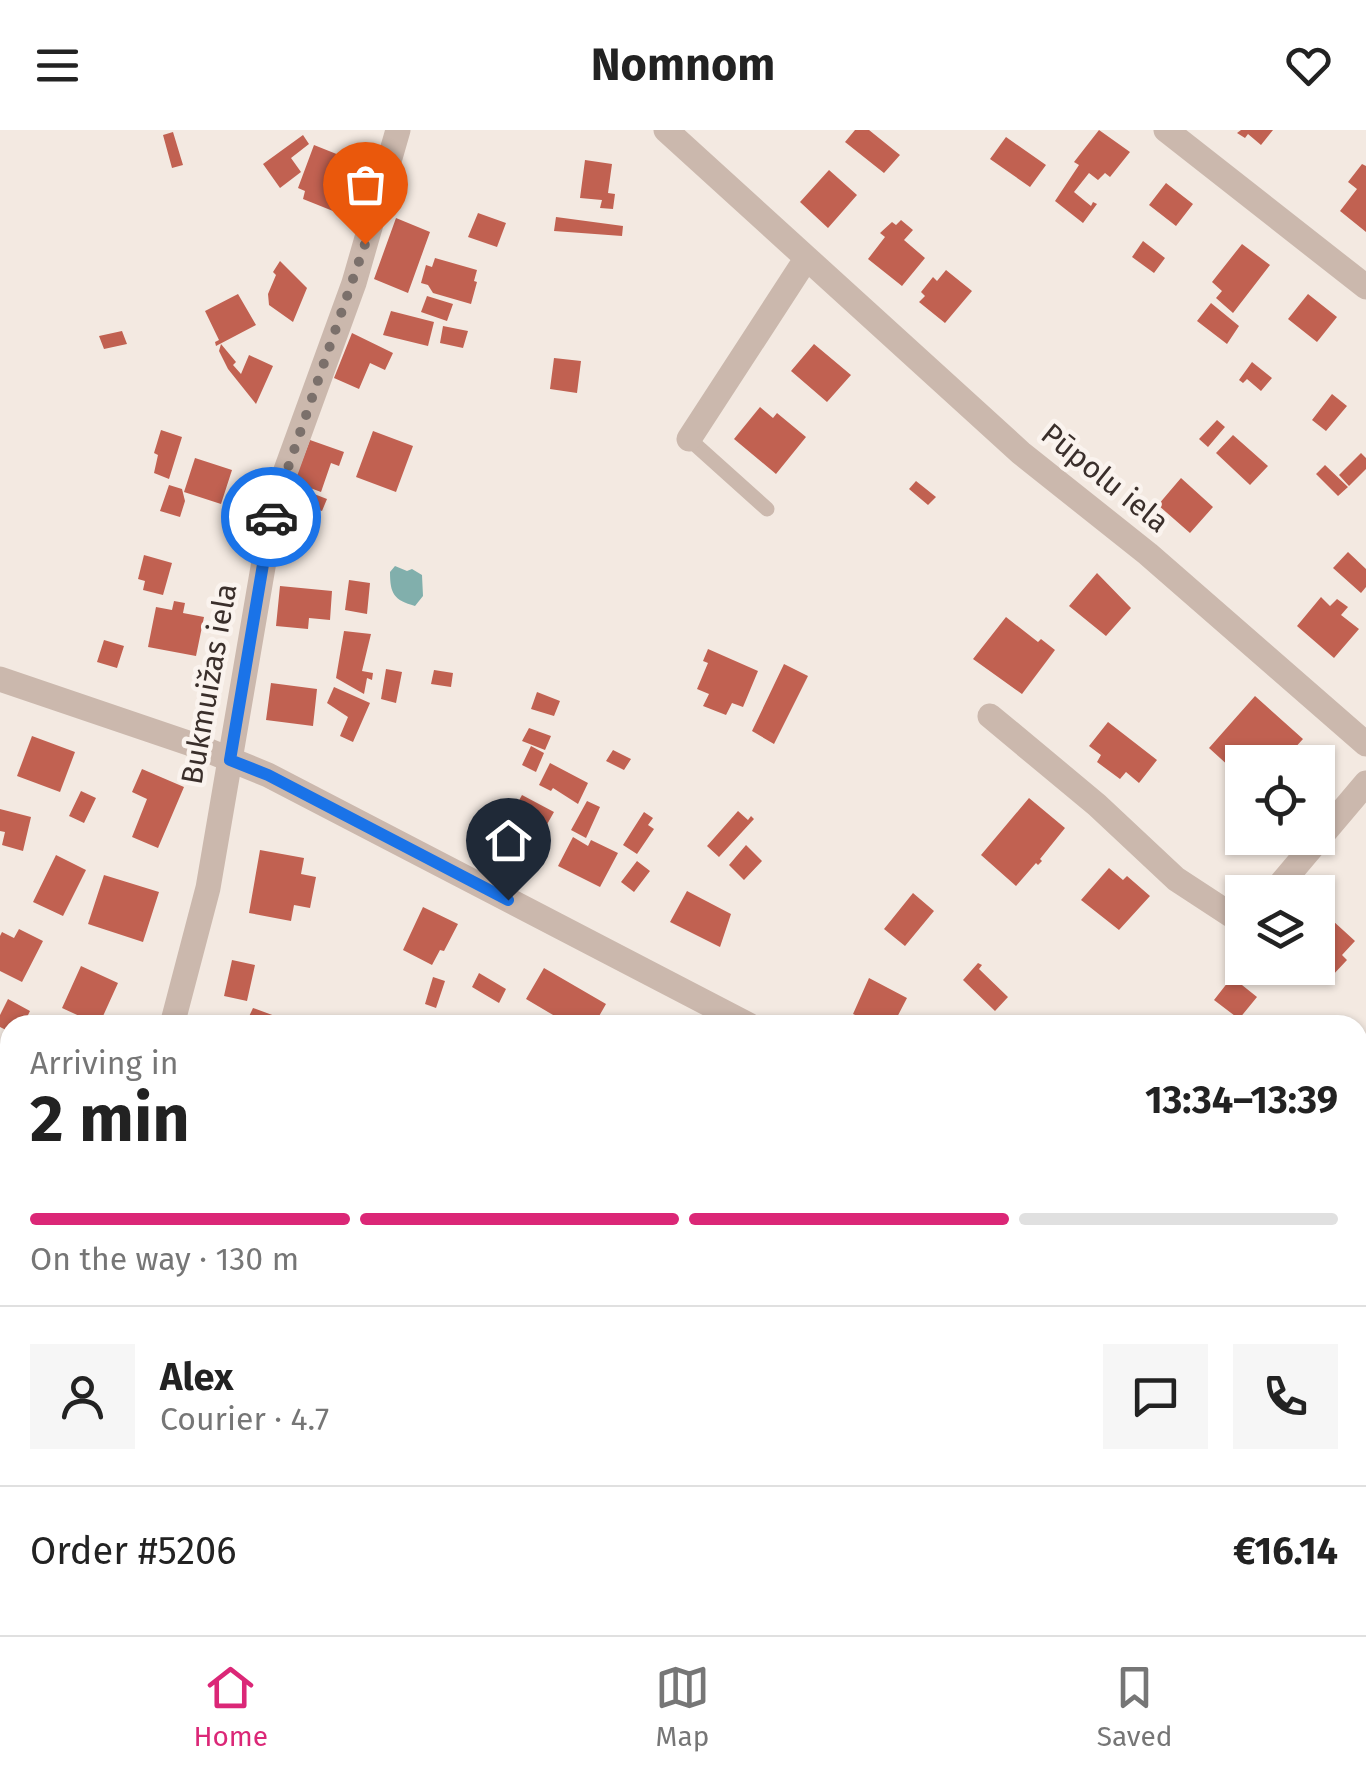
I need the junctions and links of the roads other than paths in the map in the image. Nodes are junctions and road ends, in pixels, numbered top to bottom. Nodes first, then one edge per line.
1 (398, 130) edge
2 (666, 130) edge
3 (1166, 130) edge
4 (806, 259) junction
5 (1366, 287) edge
6 (689, 439) joint
7 (767, 509) dead end
8 (0, 679) edge
9 (990, 716) dead end
10 (1366, 744) edge
11 (230, 760) junction
12 (1366, 783) edge
13 (1288, 875) edge
14 (1225, 912) edge
15 (175, 1015) edge
16 (730, 1015) edge

1 - 11 street, Bukmuižas iela
2 - 4 street, Pūpolu iela
3 - 5 street
4 - 6 street
4 - 10 street, Pūpolu iela
6 - 7 lane
8 - 11 street
9 - 14 street
11 - 15 street, Bukmuižas iela
11 - 16 street
12 - 13 street

